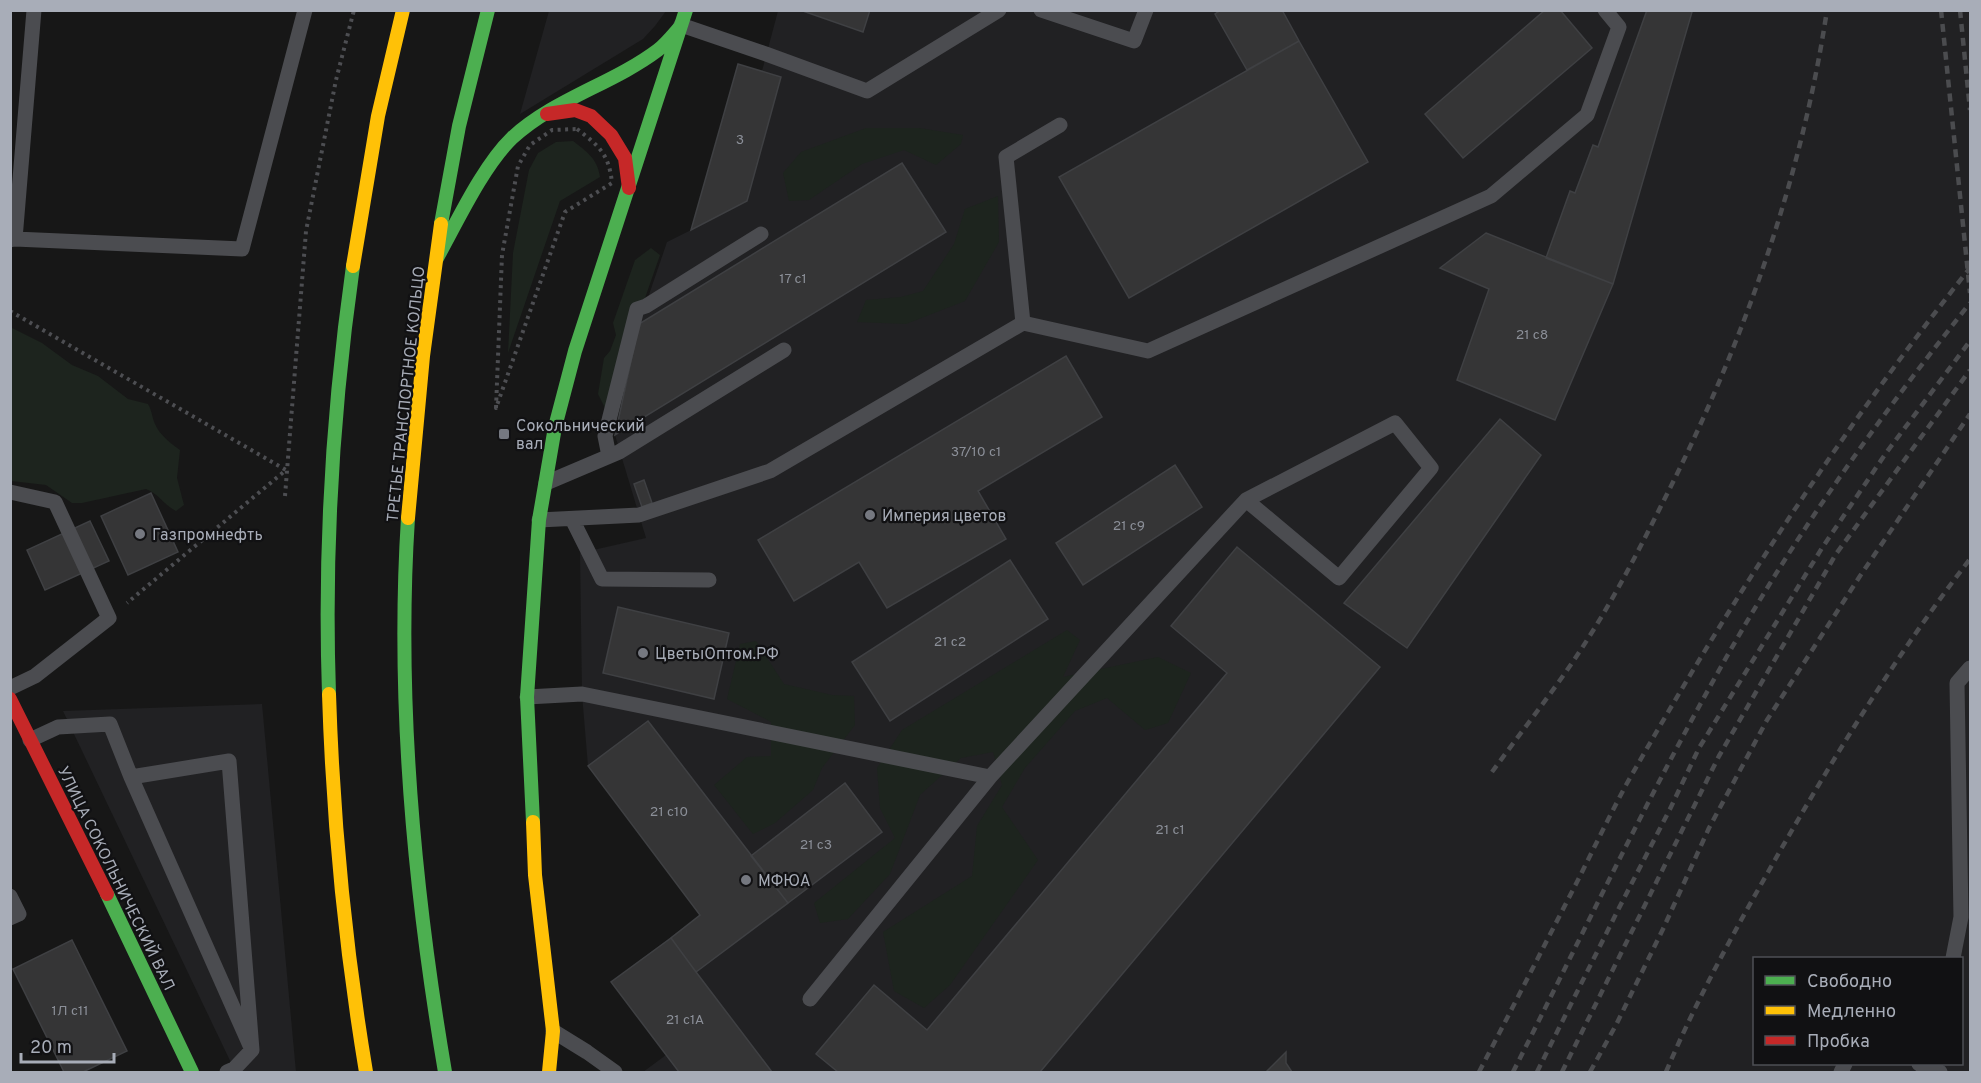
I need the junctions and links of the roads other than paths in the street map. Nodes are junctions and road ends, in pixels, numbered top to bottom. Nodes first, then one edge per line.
1 (34, 10) edge
2 (305, 10) edge
3 (403, 10) edge
4 (488, 10) edge
5 (999, 10) edge
6 (1041, 10) edge
7 (1146, 10) edge
8 (1605, 10) edge
9 (684, 18) edge
10 (545, 114) junction
11 (1060, 125) dead end
12 (630, 188) junction
13 (761, 234) dead end
14 (13, 239) edge
15 (435, 261) junction
16 (1023, 323) junction
17 (784, 350) dead end
18 (609, 456) junction
19 (545, 483) junction
20 (10, 492) edge
21 (1246, 500) junction
22 (572, 519) junction
23 (539, 520) junction
24 (709, 580) dead end
25 (1971, 668) edge
26 (10, 688) edge
27 (527, 697) junction
28 (10, 699) edge
29 (30, 740) junction
30 (131, 777) junction
31 (990, 777) junction
32 (10, 896) edge
33 (10, 918) edge
34 (1953, 957) edge
35 (810, 999) dead end
36 (553, 1031) junction
37 (252, 1050) junction
38 (192, 1072) edge
39 (227, 1072) edge
40 (366, 1072) edge
41 (445, 1072) edge
42 (549, 1072) edge
43 (615, 1072) edge

1 - 14 lane
2 - 14 lane
3 - 40 main road
4 - 15 main road, ТРЕТЬЕ ТРАНСПОРТНОЕ КОЛЬЦО
5 - 9 lane
6 - 7 lane
8 - 16 lane
9 - 10 main road
9 - 12 main road
10 - 12 main road
10 - 15 main road
11 - 16 lane
12 - 19 main road
13 - 18 lane
15 - 41 main road, ТРЕТЬЕ ТРАНСПОРТНОЕ КОЛЬЦО
16 - 22 lane
17 - 18 lane
18 - 19 lane
19 - 23 main road
20 - 26 lane
21 - 21 lane
21 - 31 lane
22 - 23 lane
22 - 24 lane
23 - 27 main road
25 - 34 lane
27 - 31 lane
27 - 36 main road
28 - 29 main road, УЛИЦА СОКОЛЬНИЧЕСКИЙ ВАЛ
29 - 30 lane
29 - 38 main road, УЛИЦА СОКОЛЬНИЧЕСКИЙ ВАЛ
30 - 37 lane
30 - 37 lane
31 - 35 lane
32 - 33 lane
36 - 42 main road
36 - 43 lane
37 - 39 lane

